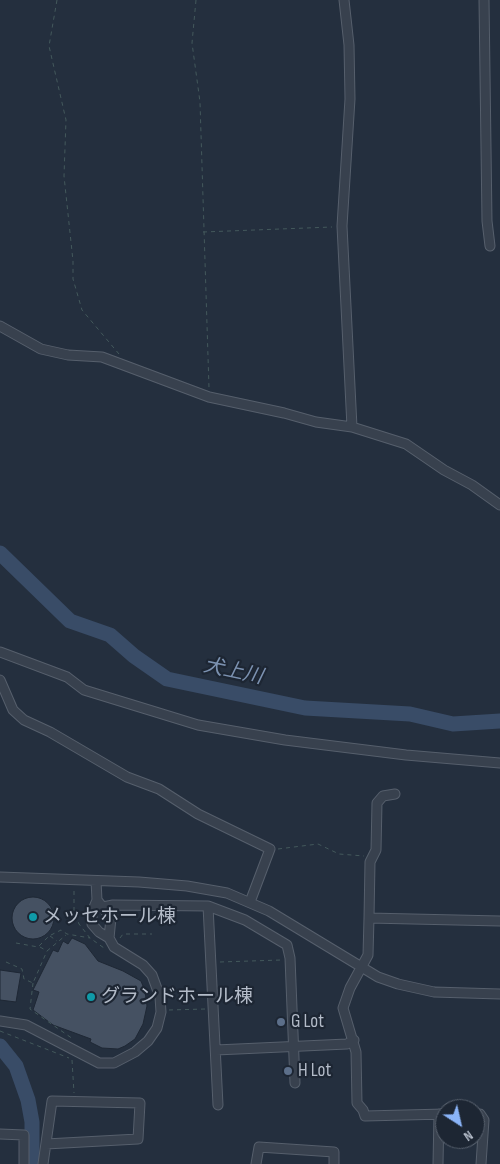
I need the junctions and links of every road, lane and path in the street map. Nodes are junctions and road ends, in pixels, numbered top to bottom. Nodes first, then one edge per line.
1 (57, 0) edge
2 (196, 0) edge
3 (344, 0) edge
4 (484, 0) edge
5 (342, 226) junction
6 (203, 232) junction
7 (490, 246) dead end
8 (0, 326) edge
9 (122, 358) dead end
10 (209, 397) junction
11 (352, 427) junction
12 (500, 504) edge
13 (0, 652) edge
14 (0, 680) edge
15 (500, 763) edge
16 (395, 794) dead end
17 (270, 850) junction
18 (373, 857) junction
19 (0, 877) edge
20 (96, 881) junction
21 (74, 892) dead end
22 (250, 902) junction
23 (100, 903) junction
24 (208, 906) junction
25 (369, 918) junction
26 (500, 921) edge
27 (67, 934) junction
28 (152, 934) dead end
29 (49, 936) junction
30 (90, 938) junction
31 (111, 941) junction
32 (58, 942) junction
33 (16, 943) dead end
34 (38, 946) junction
35 (47, 951) junction
36 (284, 960) dead end
37 (6, 962) dead end
38 (219, 962) dead end
39 (361, 967) junction
40 (33, 983) junction
41 (500, 994) edge
42 (213, 1009) junction
43 (161, 1010) junction
44 (0, 1020) edge
45 (0, 1030) edge
46 (354, 1040) junction
47 (294, 1047) junction
48 (216, 1050) junction
49 (78, 1053) junction
50 (295, 1083) dead end
51 (74, 1102) junction
52 (218, 1105) dead end
53 (435, 1114) edge
54 (0, 1134) edge
55 (46, 1144) junction
56 (439, 1149) edge
57 (482, 1149) edge
58 (24, 1164) edge
59 (43, 1164) edge
60 (256, 1164) edge
61 (334, 1164) edge
62 (438, 1164) edge
63 (481, 1164) edge

1 - 9 path
2 - 6 path
3 - 5 street
4 - 7 street
5 - 6 path
5 - 11 street
6 - 10 path
8 - 10 street
10 - 11 street
11 - 12 street
13 - 15 street
14 - 17 street
16 - 18 street
17 - 18 path
17 - 22 street
18 - 25 street
19 - 20 street
20 - 22 street
20 - 23 street
21 - 30 path
22 - 39 street
23 - 24 street
23 - 31 street
23 - 31 street
24 - 42 street
24 - 47 street
25 - 26 street
25 - 39 street
27 - 29 path
27 - 30 path
27 - 32 path
28 - 31 path
29 - 32 path
29 - 34 path
30 - 31 path
31 - 43 street
32 - 35 path
33 - 34 path
34 - 35 path
35 - 40 path
36 - 38 path
37 - 40 path
39 - 41 street
39 - 46 street
40 - 49 path
42 - 43 path
42 - 48 street
43 - 49 street
44 - 49 street
45 - 51 path
46 - 47 street
46 - 53 street
47 - 48 street
47 - 50 street
48 - 52 street
51 - 55 street
51 - 55 street
54 - 58 street
55 - 59 street
56 - 62 street
57 - 63 street
60 - 61 street

